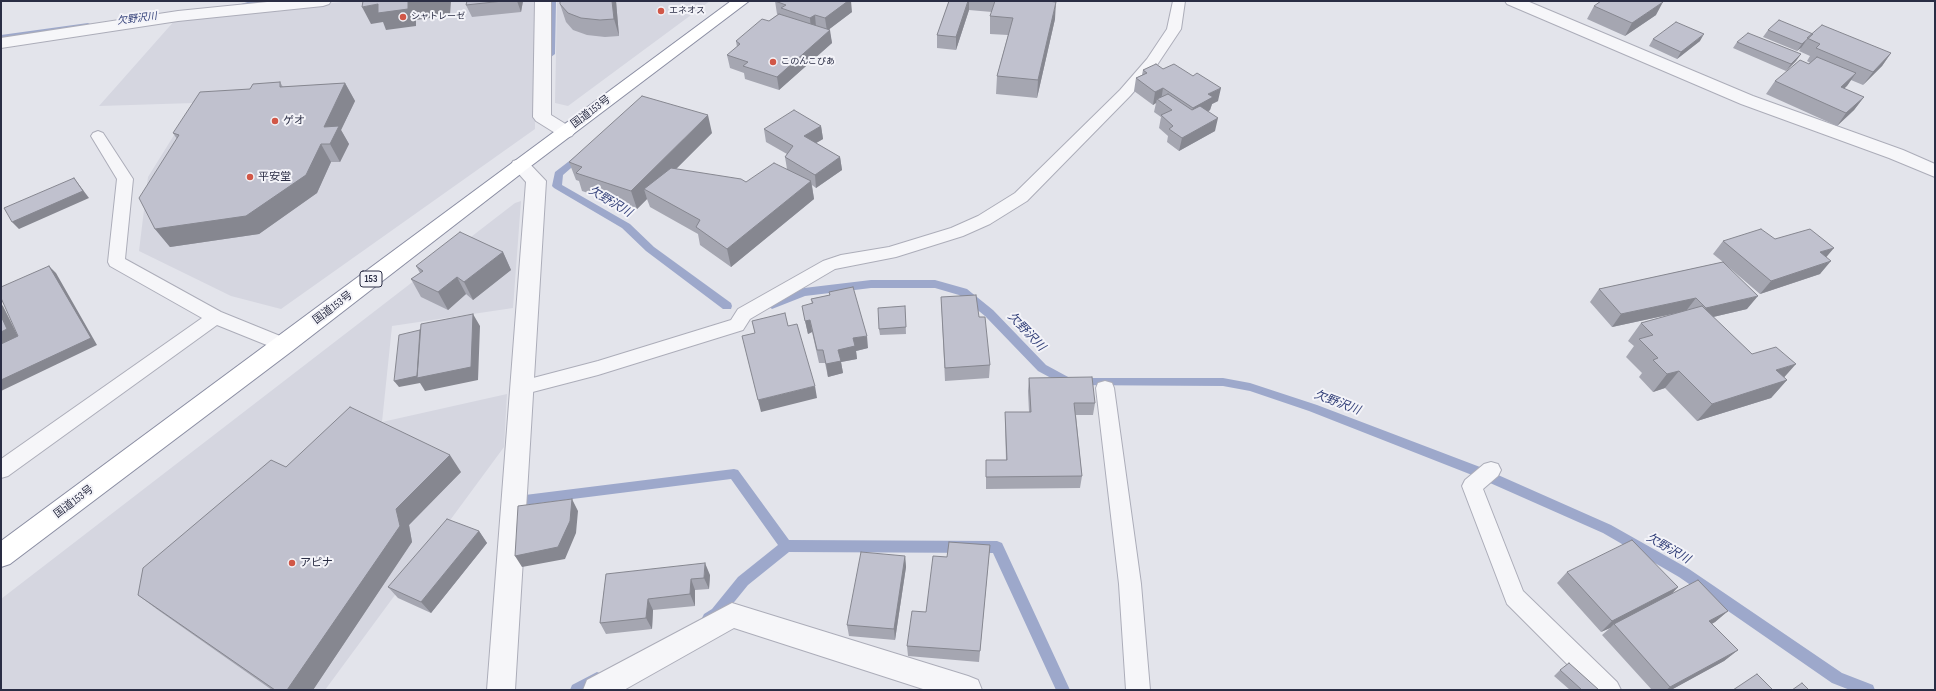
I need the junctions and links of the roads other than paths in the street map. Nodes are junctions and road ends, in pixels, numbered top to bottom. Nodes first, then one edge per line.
1 (323, 1) edge
2 (543, 1) edge
3 (741, 1) edge
4 (1179, 1) edge
5 (1513, 1) edge
6 (1, 42) edge
7 (566, 132) junction
8 (98, 136) dead end
9 (520, 165) junction
10 (1935, 171) edge
11 (215, 317) junction
12 (284, 345) junction
13 (521, 388) junction
14 (1105, 388) dead end
15 (1, 470) edge
16 (1491, 470) dead end
17 (1, 556) edge
18 (501, 690) edge
19 (597, 690) edge
20 (968, 690) edge
21 (1138, 690) edge
22 (1608, 690) edge

1 - 6 street
2 - 7 street
3 - 7 highway, 国道153号 / 153
4 - 13 lane
5 - 10 street
7 - 9 highway, 国道153号 / 153
8 - 11 lane
9 - 12 highway, 国道153号 / 153
9 - 13 street
11 - 12 lane
11 - 15 lane
12 - 17 highway, 国道153号 / 153
13 - 18 street
14 - 21 lane
16 - 22 lane
19 - 20 street

